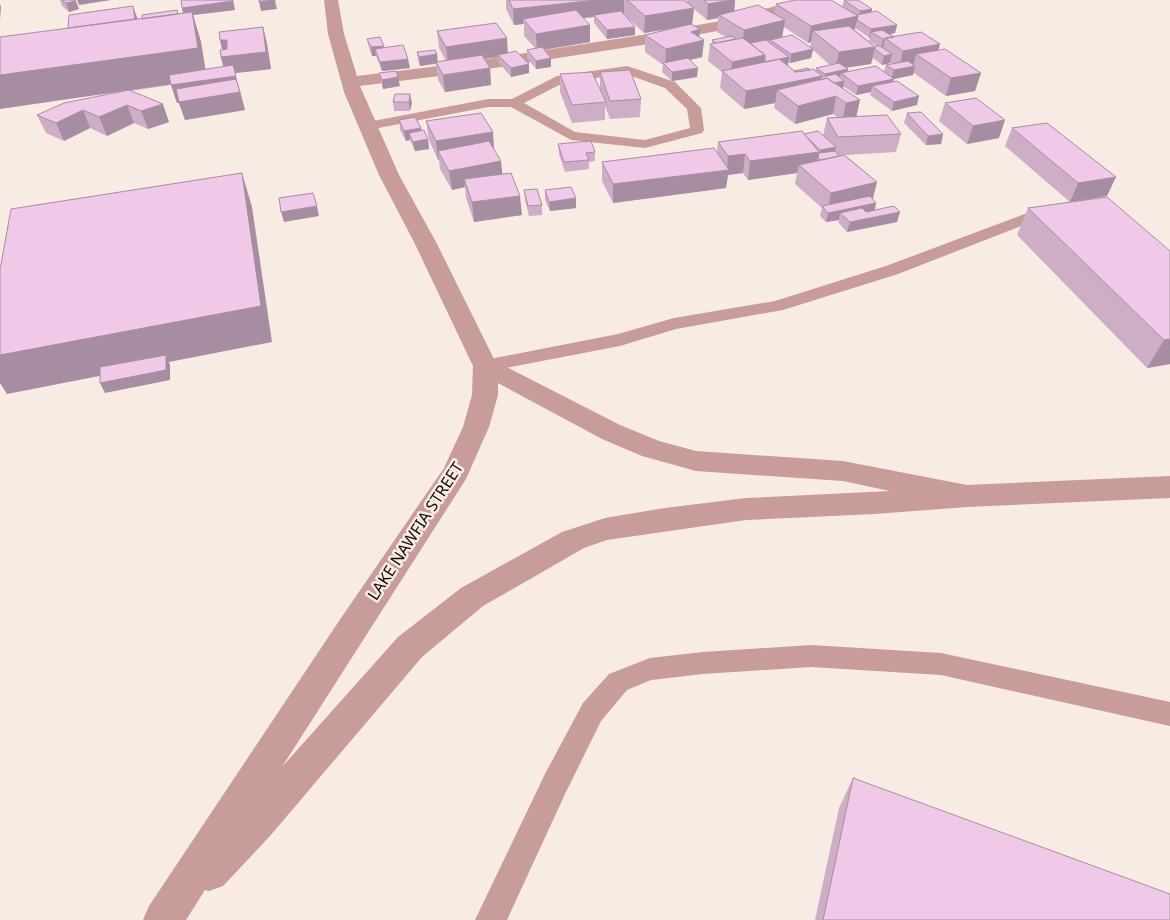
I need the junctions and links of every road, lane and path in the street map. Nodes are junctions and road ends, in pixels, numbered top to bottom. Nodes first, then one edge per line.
1 (331, 0) edge
2 (799, 4) edge
3 (350, 82) junction
4 (514, 103) junction
5 (368, 126) junction
6 (1046, 211) edge
7 (485, 366) junction
8 (1170, 487) edge
9 (967, 496) junction
10 (1170, 714) edge
11 (167, 915) edge
12 (491, 920) edge

1 - 3 street, LAKE NAWFIA STREET
2 - 3 street
3 - 5 street, LAKE NAWFIA STREET
4 - 4 lane
4 - 5 lane
5 - 7 street, LAKE NAWFIA STREET
6 - 7 lane
7 - 9 street
7 - 11 street, LAKE NAWFIA STREET
8 - 9 street
9 - 11 street
10 - 12 lane

